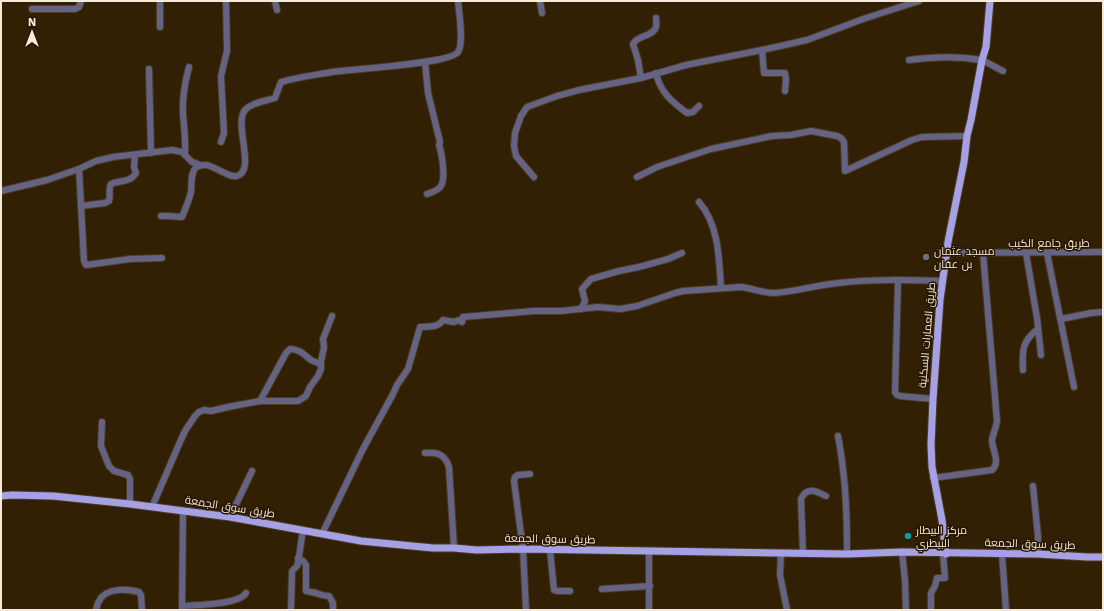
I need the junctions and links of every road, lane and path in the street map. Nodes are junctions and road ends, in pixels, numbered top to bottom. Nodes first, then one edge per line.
1 (81, 1) edge
2 (160, 1) edge
3 (226, 1) edge
4 (274, 1) edge
5 (458, 1) edge
6 (540, 1) edge
7 (919, 1) edge
8 (990, 1) edge
9 (32, 9) dead end
10 (277, 10) dead end
11 (542, 13) dead end
12 (656, 18) dead end
13 (160, 27) dead end
14 (762, 50) junction
15 (908, 60) dead end
16 (982, 60) junction
17 (425, 62) junction
18 (189, 67) dead end
19 (149, 69) dead end
20 (1003, 71) dead end
21 (656, 73) junction
22 (641, 78) junction
23 (785, 91) dead end
24 (699, 106) dead end
25 (967, 136) junction
26 (221, 142) dead end
27 (151, 152) junction
28 (135, 155) junction
29 (185, 155) junction
30 (201, 165) junction
31 (79, 169) junction
32 (637, 177) dead end
33 (534, 178) dead end
34 (1, 191) edge
35 (427, 194) dead end
36 (699, 202) dead end
37 (82, 206) junction
38 (161, 216) dead end
39 (1103, 252) edge
40 (682, 253) dead end
41 (946, 253) junction
42 (983, 253) junction
43 (1026, 253) junction
44 (1047, 253) junction
45 (162, 258) dead end
46 (898, 281) junction
47 (942, 281) junction
48 (721, 288) junction
49 (581, 308) junction
50 (1103, 312) edge
51 (332, 316) dead end
52 (1061, 319) junction
53 (1038, 329) junction
54 (1041, 355) dead end
55 (321, 364) junction
56 (1023, 370) dead end
57 (1074, 387) dead end
58 (933, 399) junction
59 (260, 401) junction
60 (102, 422) dead end
61 (838, 436) dead end
62 (424, 454) dead end
63 (252, 471) dead end
64 (530, 474) dead end
65 (933, 478) junction
66 (1033, 486) dead end
67 (1, 496) edge
68 (826, 496) dead end
69 (130, 504) junction
70 (152, 507) junction
71 (183, 511) junction
72 (230, 517) junction
73 (303, 530) junction
74 (322, 534) junction
75 (454, 548) junction
76 (523, 550) junction
77 (550, 550) junction
78 (649, 552) junction
79 (902, 552) junction
80 (781, 553) junction
81 (803, 553) junction
82 (847, 554) junction
83 (945, 554) junction
84 (1002, 554) junction
85 (1038, 554) junction
86 (1103, 557) edge
87 (298, 558) junction
88 (650, 586) junction
89 (602, 589) dead end
90 (570, 591) dead end
91 (246, 593) dead end
92 (182, 608) edge
93 (96, 610) edge
94 (142, 610) edge
95 (291, 610) edge
96 (333, 610) edge
97 (526, 610) edge
98 (649, 610) edge
99 (787, 610) edge
100 (906, 610) edge
101 (931, 610) edge
102 (1006, 610) edge

1 - 9 street
2 - 13 street
3 - 26 street
4 - 10 street
5 - 17 street
6 - 11 street
7 - 14 street
8 - 16 main road, طريق العمارات السكنية
12 - 22 street
14 - 21 street
14 - 23 street
15 - 16 street
16 - 20 street
16 - 25 main road, طريق العمارات السكنية
17 - 30 street
17 - 35 street
18 - 29 street
19 - 27 street
21 - 22 street
21 - 24 street
22 - 33 street
25 - 32 street
25 - 41 main road, طريق العمارات السكنية
27 - 28 street
27 - 29 street
28 - 31 street
28 - 37 street
29 - 30 street
30 - 38 street
31 - 34 street
31 - 37 street
36 - 48 street
37 - 45 street
39 - 44 street, طريق جامع الكيب
40 - 49 street
41 - 42 street, طريق جامع الكيب
41 - 47 main road, طريق العمارات السكنية
42 - 43 street, طريق جامع الكيب
42 - 65 street
43 - 44 street, طريق جامع الكيب
43 - 53 street
44 - 52 street
46 - 47 street
46 - 48 street
46 - 58 street
47 - 58 main road, طريق العمارات السكنية
48 - 49 street
49 - 74 street
50 - 52 street
51 - 55 street
52 - 57 street
53 - 54 street
53 - 56 street
55 - 59 street
55 - 59 street
58 - 65 main road, طريق العمارات السكنية
59 - 70 street
60 - 69 street
61 - 82 street
62 - 75 street
63 - 72 street
64 - 76 street
65 - 83 main road, طريق العمارات السكنية
66 - 85 street
67 - 69 main road, طريق سوق الجمعة
68 - 81 street
69 - 70 main road, طريق سوق الجمعة
70 - 71 main road, طريق سوق الجمعة
71 - 72 main road, طريق سوق الجمعة
71 - 92 street
72 - 73 main road, طريق سوق الجمعة
73 - 74 main road, طريق سوق الجمعة
73 - 87 street
74 - 75 main road, طريق سوق الجمعة
75 - 76 main road, طريق سوق الجمعة
76 - 77 main road, طريق سوق الجمعة
76 - 97 street
77 - 78 main road, طريق سوق الجمعة
77 - 90 street
78 - 80 main road, طريق سوق الجمعة
78 - 88 street
79 - 82 main road, طريق سوق الجمعة
79 - 83 main road, طريق سوق الجمعة
79 - 100 street
80 - 81 main road, طريق سوق الجمعة
80 - 99 street
81 - 82 main road, طريق سوق الجمعة
83 - 84 main road, طريق سوق الجمعة
83 - 101 street
84 - 85 main road, طريق سوق الجمعة
84 - 102 street
85 - 86 main road, طريق سوق الجمعة
87 - 95 street
87 - 96 street
88 - 89 street
88 - 98 street
91 - 92 street
93 - 94 street

